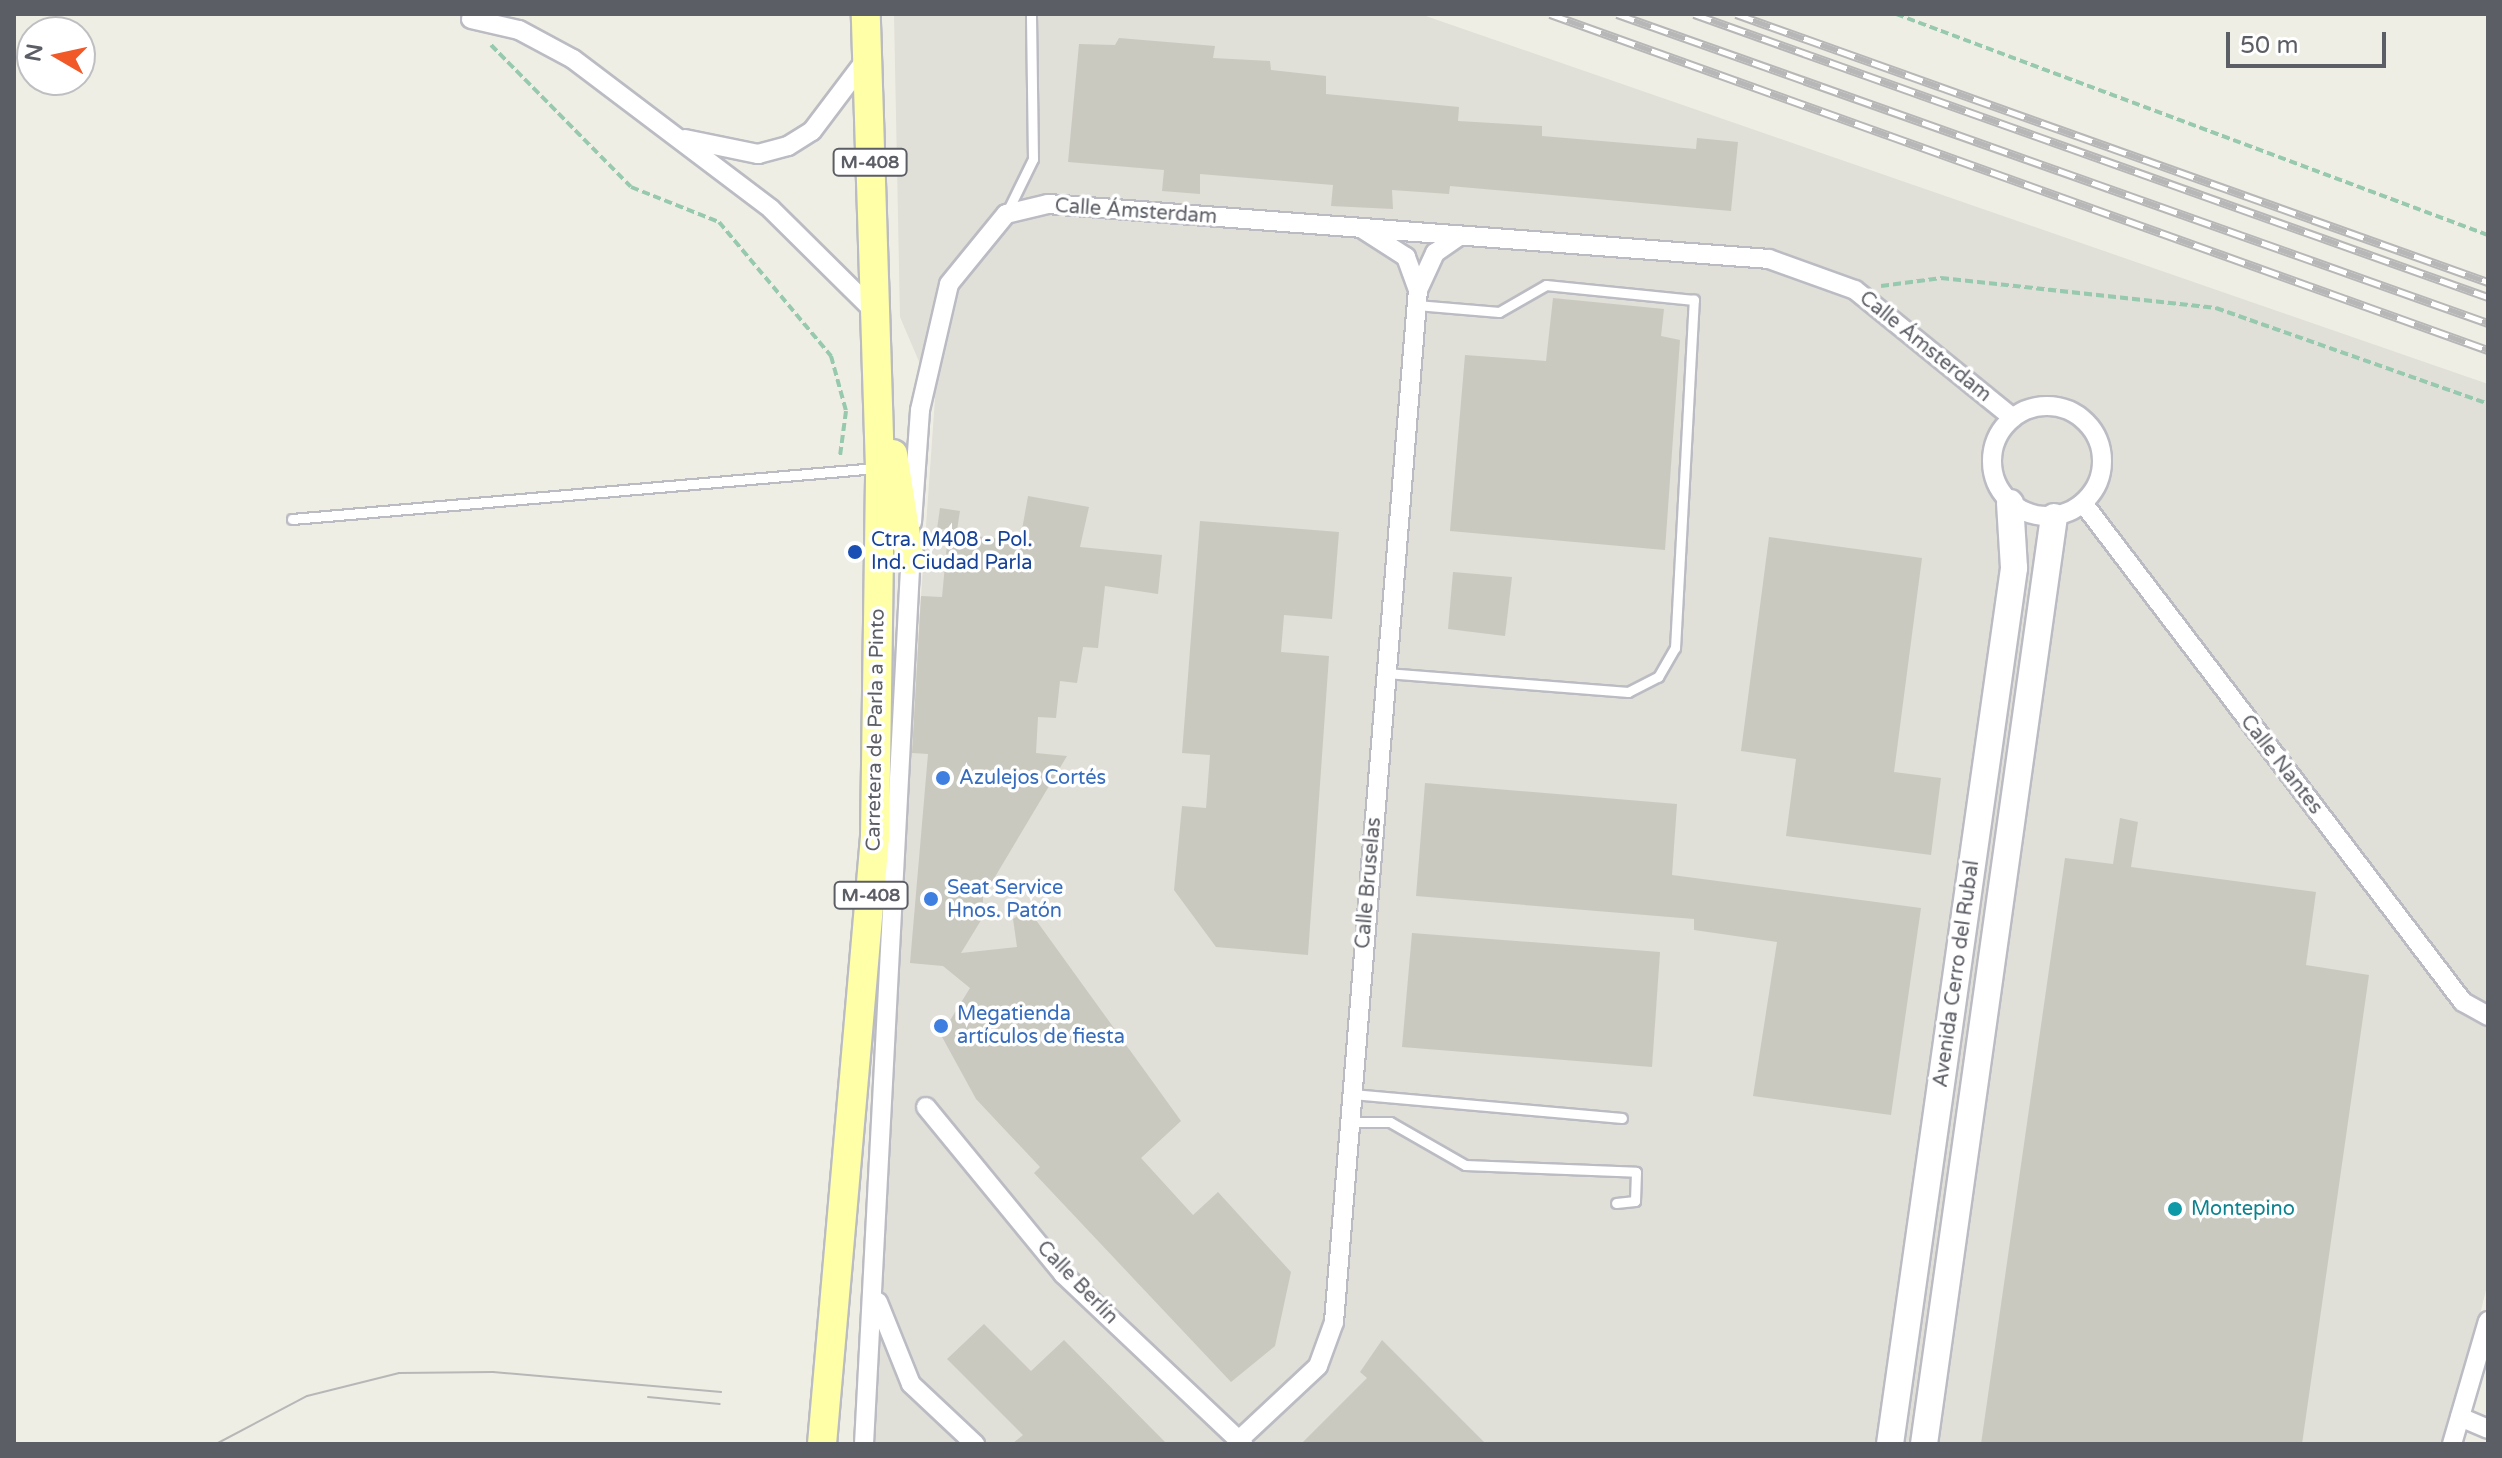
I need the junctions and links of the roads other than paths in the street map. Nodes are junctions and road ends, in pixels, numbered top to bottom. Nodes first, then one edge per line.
1 (866, 14) edge
2 (1031, 14) edge
3 (471, 19) road end
4 (867, 58) junction
5 (667, 133) junction
6 (1006, 214) junction
7 (1362, 229) junction
8 (1459, 236) junction
9 (1417, 297) junction
10 (874, 311) junction
11 (875, 344) junction
12 (2013, 418) junction
13 (880, 468) junction
14 (2010, 503) junction
15 (2083, 503) junction
16 (2054, 517) junction
17 (292, 519) dead end
18 (910, 560) junction
19 (1386, 673) junction
20 (2488, 1016) edge
21 (1352, 1094) junction
22 (926, 1107) dead end
23 (1622, 1118) dead end
24 (1350, 1122) junction
25 (1616, 1203) dead end
26 (873, 1284) junction
27 (2488, 1321) edge
28 (2460, 1417) junction
29 (2488, 1429) edge
30 (1241, 1442) edge
31 (822, 1444) edge
32 (864, 1444) edge
33 (975, 1444) edge
34 (1890, 1444) edge
35 (1924, 1444) edge
36 (2452, 1444) edge

1 - 4 main road, Carretera de Parla a Pinto / M-408
2 - 6 lane
3 - 5 street
4 - 5 street
4 - 10 main road, Carretera de Parla a Pinto / M-408
5 - 10 street
6 - 7 street, Calle Ámsterdam
6 - 18 street
7 - 8 street, Calle Ámsterdam
7 - 9 street
8 - 9 street
8 - 12 street, Calle Ámsterdam
9 - 19 street, Calle Bruselas
9 - 19 lane
10 - 11 main road, Carretera de Parla a Pinto / M-408
11 - 13 main road, Carretera de Parla a Pinto / M-408
11 - 18 main road, M-408
12 - 14 street
12 - 15 street
13 - 17 lane
13 - 31 main road, Carretera de Parla a Pinto / M-408
14 - 16 street
14 - 34 street, Avenida Cerro del Rubal
15 - 16 street
15 - 20 street, Calle Nantes
16 - 35 street, Avenida Cerro del Rubal
18 - 26 street
19 - 21 street, Calle Bruselas
21 - 23 lane
21 - 24 street, Calle Bruselas
22 - 30 street, Calle Berlín
24 - 25 lane
24 - 30 street, Calle Bruselas
26 - 32 street
26 - 33 street
27 - 28 street
28 - 29 street
28 - 36 street

